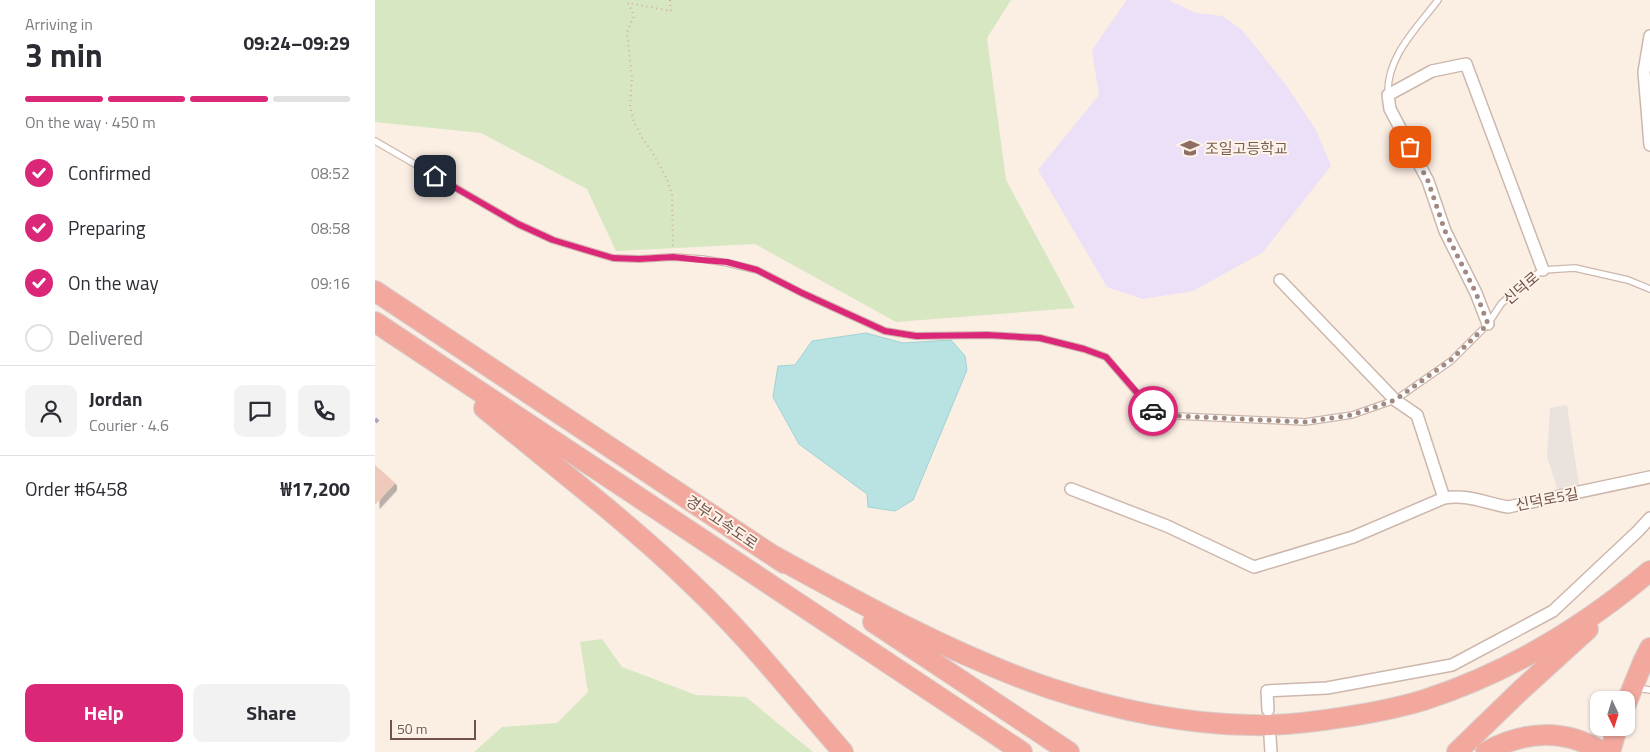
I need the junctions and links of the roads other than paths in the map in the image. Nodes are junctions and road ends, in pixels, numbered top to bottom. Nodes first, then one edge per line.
1 (1438, 0) edge
2 (1650, 36) edge
3 (1388, 95) junction
4 (375, 141) edge
5 (1650, 145) edge
6 (1543, 270) junction
7 (1280, 280) dead end
8 (1650, 289) edge
9 (375, 291) edge
10 (375, 322) edge
11 (1488, 324) junction
12 (399, 339) junction
13 (1395, 400) junction
14 (1650, 478) edge
15 (1071, 489) dead end
16 (1444, 498) junction
17 (1650, 518) edge
18 (774, 556) junction
19 (1650, 571) edge
20 (1650, 648) edge
21 (1636, 694) edge
22 (1268, 710) dead end
23 (1615, 736) edge
24 (1270, 737) dead end
25 (843, 752) edge
26 (1022, 752) edge
27 (1069, 752) edge
28 (1271, 752) edge
29 (1457, 752) edge
30 (1486, 752) edge
31 (1602, 752) edge
32 (1610, 752) edge

1 - 3 lane
2 - 5 street
3 - 6 street
3 - 11 street
4 - 13 lane, 신덕로
6 - 8 lane, 신덕로
6 - 11 lane, 신덕로
7 - 13 street
9 - 18 highway, 경부고속도로
10 - 12 highway, 경부고속도로
11 - 13 lane, 신덕로
12 - 25 highway
12 - 26 highway, 경부고속도로
13 - 16 street
14 - 16 street, 신덕로5길
15 - 16 street
17 - 22 street
18 - 19 highway
18 - 27 highway, 경부고속도로
19 - 29 highway
20 - 21 highway
23 - 32 highway
24 - 28 street
30 - 31 highway

